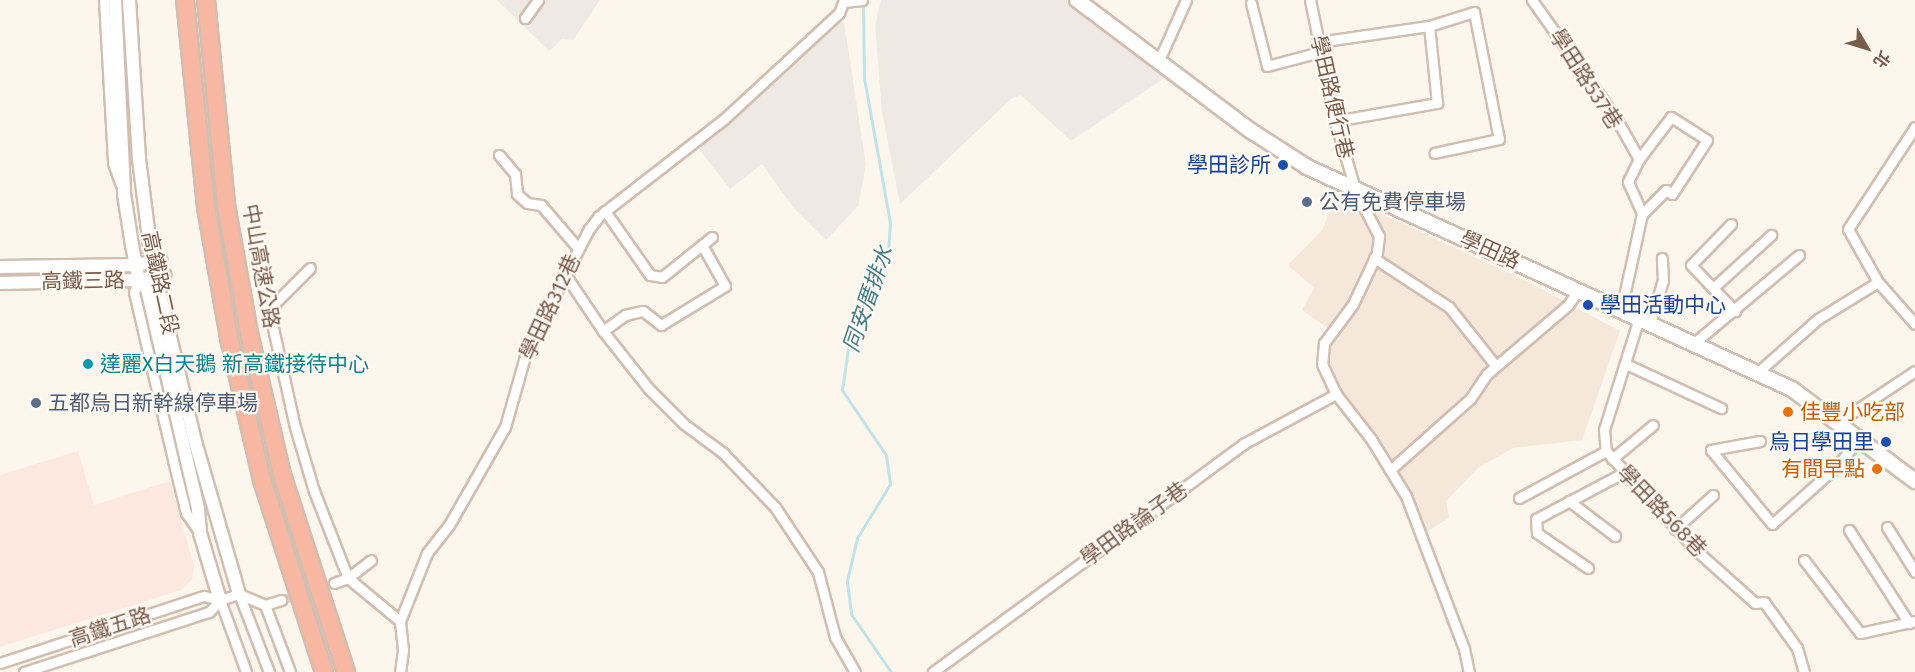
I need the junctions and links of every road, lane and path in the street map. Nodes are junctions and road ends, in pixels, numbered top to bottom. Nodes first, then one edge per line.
1 (104, 0) edge
2 (115, 0) edge
3 (129, 0) edge
4 (185, 0) edge
5 (206, 0) edge
6 (538, 0) edge
7 (862, 0) edge
8 (1077, 0) edge
9 (1186, 0) edge
10 (1310, 0) edge
11 (1532, 0) edge
12 (844, 1) edge
13 (1251, 3) dead end
14 (525, 18) dead end
15 (1429, 26) junction
16 (1318, 42) junction
17 (1320, 52) junction
18 (1159, 60) junction
19 (1335, 121) junction
20 (1915, 127) edge
21 (1434, 153) dead end
22 (499, 155) dead end
23 (1639, 159) junction
24 (1356, 192) junction
25 (124, 194) junction
26 (605, 211) junction
27 (1642, 214) junction
28 (1731, 224) dead end
29 (1771, 235) dead end
30 (712, 237) dead end
31 (702, 246) junction
32 (577, 247) junction
33 (1799, 255) dead end
34 (1374, 258) junction
35 (1662, 258) dead end
36 (157, 261) junction
37 (136, 265) junction
38 (0, 267) edge
39 (310, 268) dead end
40 (564, 273) junction
41 (160, 276) junction
42 (139, 280) junction
43 (1878, 282) junction
44 (0, 283) edge
45 (1713, 288) junction
46 (1578, 290) junction
47 (1621, 310) junction
48 (1735, 311) junction
49 (1645, 320) junction
50 (1915, 324) edge
51 (603, 331) junction
52 (1694, 343) junction
53 (1626, 364) junction
54 (1496, 366) junction
55 (1915, 371) edge
56 (1758, 372) junction
57 (1336, 394) junction
58 (1721, 408) dead end
59 (1838, 422) junction
60 (1653, 425) dead end
61 (1859, 438) junction
62 (1760, 441) dead end
63 (1609, 455) junction
64 (1390, 470) junction
65 (1623, 472) junction
66 (1915, 481) edge
67 (1713, 495) dead end
68 (1519, 498) dead end
69 (1569, 501) junction
70 (1887, 527) dead end
71 (1675, 529) junction
72 (1849, 530) dead end
73 (1615, 536) dead end
74 (371, 560) dead end
75 (1804, 560) dead end
76 (1588, 568) dead end
77 (1915, 572) edge
78 (348, 578) junction
79 (334, 583) tunnel mouth
80 (239, 594) junction
81 (220, 600) junction
82 (281, 600) tunnel mouth
83 (265, 605) junction
84 (400, 621) junction
85 (1912, 622) edge
86 (0, 663) edge
87 (940, 670) edge
88 (24, 672) edge
89 (246, 672) edge
90 (269, 672) edge
91 (290, 672) edge
92 (324, 672) edge
93 (346, 672) edge
94 (400, 672) edge
95 (855, 672) edge
96 (1468, 672) edge
97 (1804, 672) edge

1 - 25 street, 高鐵路二段
2 - 25 street, 高鐵路二段
3 - 36 street, 高鐵路二段
4 - 92 highway, 中山高速公路
5 - 93 highway, 中山高速公路
6 - 14 street
7 - 12 street
8 - 18 main road, 學田路
9 - 18 street
10 - 16 street, 學田路便行巷
11 - 23 street, 學田路537巷
12 - 26 street, 學田路312巷
13 - 17 street
15 - 16 street
15 - 19 street
15 - 21 street
16 - 17 street, 學田路便行巷
17 - 19 street, 學田路便行巷
18 - 24 main road, 學田路
19 - 24 street, 學田路便行巷
20 - 43 street
22 - 32 street
23 - 27 street, 學田路537巷
23 - 27 street, 學田路537巷
24 - 34 street
24 - 46 main road, 學田路
25 - 37 street, 高鐵路二段
26 - 31 street
26 - 32 street, 學田路312巷
27 - 47 street
28 - 45 street
29 - 45 street
30 - 31 street
31 - 51 street
32 - 40 street, 學田路312巷
33 - 48 street
34 - 54 street
34 - 57 street
35 - 49 street, 學田路568巷
36 - 37 street, 高鐵三路
36 - 41 street, 高鐵路二段
37 - 38 street, 高鐵三路
37 - 42 street, 高鐵路二段
39 - 78 street
40 - 51 street
40 - 84 street, 學田路312巷
41 - 42 street, 高鐵三路
41 - 80 street, 高鐵路二段
42 - 44 street, 高鐵三路
42 - 81 street, 高鐵路二段
43 - 50 street
43 - 56 street
45 - 48 street
46 - 47 main road, 學田路
46 - 54 street
47 - 49 main road, 學田路
48 - 52 street
49 - 52 main road, 學田路
49 - 53 street, 學田路568巷
51 - 95 street
52 - 56 main road, 學田路
53 - 58 street
53 - 63 street, 學田路568巷
54 - 64 street
55 - 59 street
56 - 59 main road, 學田路
57 - 64 street
57 - 87 street, 學田路論子巷
59 - 61 main road, 學田路
60 - 63 street
61 - 62 street
61 - 66 main road, 學田路
63 - 65 street, 學田路568巷
63 - 68 street
64 - 96 street
65 - 69 street
65 - 71 street, 學田路568巷
67 - 71 street
69 - 73 street
69 - 76 street
70 - 77 street
71 - 97 street, 學田路568巷
72 - 85 street
74 - 78 street
75 - 85 street
78 - 79 street
78 - 84 street
80 - 81 street, 高鐵五路
80 - 83 street
80 - 90 street
81 - 86 street, 高鐵五路
81 - 88 street, 高鐵五路
81 - 89 street
82 - 83 street
83 - 91 street
84 - 94 street

